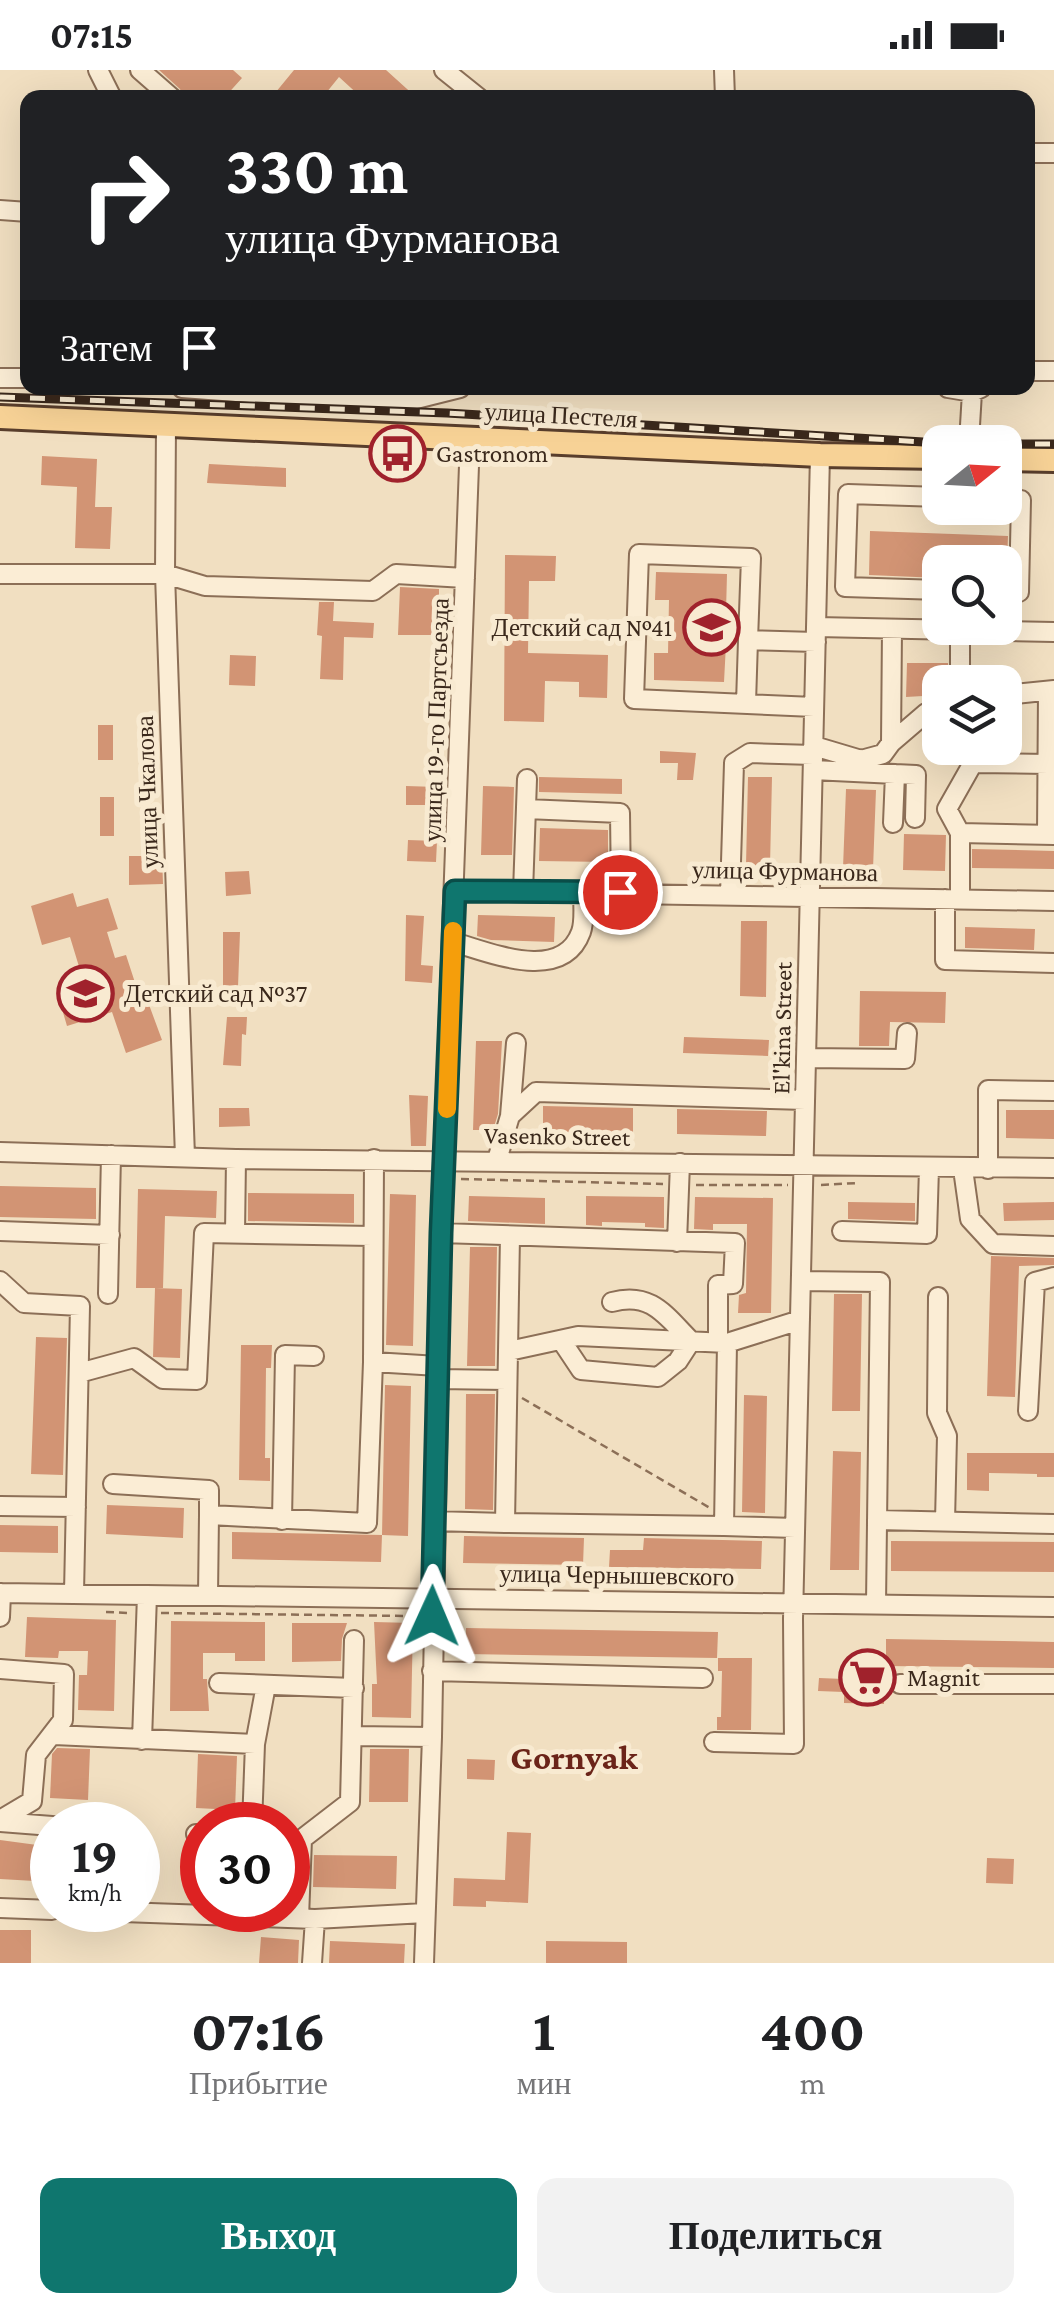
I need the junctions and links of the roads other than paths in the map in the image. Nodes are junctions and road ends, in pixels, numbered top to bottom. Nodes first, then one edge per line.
1 (140, 70) edge
2 (444, 70) edge
3 (163, 90) edge
4 (469, 90) edge
5 (276, 395) edge
6 (432, 395) edge
7 (976, 395) edge
8 (0, 418) edge
9 (166, 425) junction
10 (972, 425) edge
11 (470, 438) junction
12 (820, 454) junction
13 (922, 457) edge
14 (1022, 459) edge
15 (1054, 460) edge
16 (922, 496) edge
17 (0, 574) edge
18 (165, 574) junction
19 (465, 578) junction
20 (922, 589) edge
21 (892, 628) junction
22 (922, 629) edge
23 (1022, 631) edge
24 (1054, 632) edge
25 (816, 634) junction
26 (748, 640) junction
27 (1051, 691) edge
28 (1022, 694) edge
29 (746, 703) junction
30 (814, 707) junction
31 (922, 716) edge
32 (891, 743) junction
33 (813, 757) junction
34 (1048, 764) junction
35 (895, 774) junction
36 (527, 779) dead end
37 (526, 809) junction
38 (915, 818) dead end
39 (893, 823) dead end
40 (960, 834) junction
41 (1050, 835) edge
42 (455, 891) junction
43 (523, 892) junction
44 (620, 892) junction
45 (583, 893) junction
46 (730, 895) junction
47 (810, 897) junction
48 (953, 899) junction
49 (1054, 901) edge
50 (453, 942) junction
51 (1054, 964) edge
52 (907, 1033) dead end
53 (516, 1043) dead end
54 (806, 1058) junction
55 (1054, 1091) edge
56 (805, 1100) junction
57 (510, 1116) junction
58 (0, 1152) edge
59 (112, 1155) junction
60 (185, 1158) junction
61 (236, 1159) junction
62 (374, 1159) junction
63 (445, 1160) junction
64 (498, 1160) junction
65 (680, 1163) junction
66 (804, 1165) junction
67 (929, 1168) junction
68 (1054, 1168) edge
69 (963, 1169) junction
70 (988, 1169) junction
71 (0, 1231) edge
72 (842, 1232) dead end
73 (234, 1233) junction
74 (441, 1233) junction
75 (110, 1235) junction
76 (372, 1236) junction
77 (510, 1236) junction
78 (677, 1242) junction
79 (1054, 1246) edge
80 (1054, 1278) edge
81 (0, 1281) edge
82 (801, 1281) junction
83 (108, 1294) dead end
84 (938, 1297) dead end
85 (612, 1302) dead end
86 (800, 1320) junction
87 (562, 1340) junction
88 (691, 1341) junction
89 (723, 1343) junction
90 (509, 1351) junction
91 (314, 1356) dead end
92 (373, 1362) junction
93 (438, 1372) junction
94 (79, 1374) junction
95 (508, 1385) junction
96 (1028, 1411) dead end
97 (113, 1484) dead end
98 (0, 1506) edge
99 (76, 1508) junction
100 (210, 1515) junction
101 (282, 1520) junction
102 (877, 1520) junction
103 (724, 1521) junction
104 (945, 1521) junction
105 (434, 1522) junction
106 (505, 1523) junction
107 (1054, 1524) edge
108 (796, 1528) junction
109 (1, 1593) edge
110 (74, 1594) junction
111 (147, 1594) junction
112 (208, 1595) junction
113 (432, 1598) junction
114 (794, 1603) junction
115 (876, 1604) junction
116 (1054, 1607) edge
117 (0, 1617) edge
118 (354, 1640) dead end
119 (0, 1670) edge
120 (432, 1671) junction
121 (703, 1678) dead end
122 (219, 1683) dead end
123 (900, 1684) dead end
124 (1054, 1684) edge
125 (266, 1685) junction
126 (354, 1688) junction
127 (54, 1735) junction
128 (354, 1736) junction
129 (432, 1737) junction
130 (142, 1740) junction
131 (714, 1742) dead end
132 (254, 1744) junction
133 (253, 1802) edge
134 (0, 1821) edge
135 (30, 1824) edge
136 (310, 1829) edge
137 (0, 1908) edge
138 (30, 1909) edge
139 (425, 1913) junction
140 (310, 1918) edge
141 (309, 1932) edge
142 (312, 1963) edge
143 (424, 1963) edge

1 - 3 street
2 - 4 street
5 - 6 street, улица Пестеля
7 - 10 street
8 - 9 main road, улица Пестеля
9 - 11 main road, улица Пестеля
9 - 18 street, улица Чкалова
11 - 12 main road, улица Пестеля
11 - 19 street, улица 19-го Партсъезда
12 - 13 main road, улица Пестеля
12 - 25 street, El'kina Street
14 - 15 main road
16 - 20 street
17 - 18 street
18 - 19 street
18 - 60 street, улица Чкалова
19 - 42 street, улица 19-го Партсъезда
21 - 22 street
21 - 25 street
21 - 32 street
23 - 24 street
25 - 26 street
25 - 30 street, El'kina Street
26 - 29 street
26 - 29 street
27 - 28 street
27 - 34 street
29 - 30 street
30 - 33 street, El'kina Street
31 - 32 street
32 - 33 street
33 - 35 street
33 - 46 street
33 - 47 street, El'kina Street
34 - 40 street
34 - 41 street
35 - 38 street
35 - 39 street
36 - 37 street
37 - 43 street
37 - 44 street
40 - 41 street
40 - 48 street
42 - 43 street, улица Фурманова
42 - 50 street, улица 19-го Партсъезда
43 - 45 street, улица Фурманова
44 - 45 street, улица Фурманова
44 - 46 street, улица Фурманова
45 - 50 street
46 - 47 street, улица Фурманова
47 - 48 street, улица Фурманова
47 - 54 street, El'kina Street
48 - 49 street, улица Фурманова
48 - 51 street
50 - 63 street, улица 19-го Партсъезда
52 - 54 street
53 - 57 street
54 - 56 street, El'kina Street
55 - 70 street
56 - 57 street
56 - 66 street, El'kina Street
57 - 64 street
58 - 59 street, Vasenko Street
59 - 60 street, Vasenko Street
59 - 75 street
60 - 61 street, Vasenko Street
61 - 62 street, Vasenko Street
61 - 73 street
62 - 63 street, Vasenko Street
62 - 76 street
63 - 64 street, Vasenko Street
63 - 74 street, улица 19-го Партсъезда
64 - 65 street, Vasenko Street
65 - 66 street, Vasenko Street
65 - 78 street
66 - 67 street, Vasenko Street
66 - 82 street, El'kina Street
67 - 69 street, Vasenko Street
67 - 72 street
68 - 70 street, Vasenko Street
69 - 70 street, Vasenko Street
69 - 79 street
71 - 75 street
73 - 76 street
73 - 94 street
74 - 77 street
74 - 93 street, улица 19-го Партсъезда
75 - 83 street
76 - 92 street
77 - 78 street
77 - 90 street
78 - 89 street
80 - 96 street
81 - 94 street
82 - 86 street, El'kina Street
82 - 102 street
84 - 104 street
85 - 88 street
86 - 89 street
86 - 108 street, El'kina Street
87 - 88 street
87 - 88 street
87 - 90 street
88 - 89 street
89 - 103 street
90 - 95 street
91 - 101 street
92 - 93 street
92 - 101 street
93 - 95 street
93 - 105 street, улица 19-го Партсъезда
94 - 99 street
95 - 106 street
97 - 100 street
98 - 99 street
99 - 110 street
100 - 101 street
100 - 112 street
102 - 104 street
102 - 115 street
103 - 106 street
103 - 108 street
104 - 107 street
105 - 106 street
105 - 113 street, улица 19-го Партсъезда
108 - 114 street, El'kina Street
109 - 110 street, улица Чернышевского
109 - 117 street
110 - 111 street, улица Чернышевского
111 - 112 street, улица Чернышевского
111 - 130 street
112 - 113 street, улица Чернышевского
113 - 114 street, улица Чернышевского
113 - 120 street, улица 19-го Партсъезда
114 - 115 street, улица Чернышевского
114 - 131 street, El'kina Street
115 - 116 street, улица Чернышевского
118 - 126 street
119 - 127 street
120 - 121 street
120 - 129 street, улица 19-го Партсъезда
122 - 125 street
123 - 124 street
125 - 126 street
125 - 132 street
126 - 128 street
127 - 130 street
127 - 134 street
128 - 129 street
128 - 136 street
129 - 139 street, улица 19-го Партсъезда
130 - 132 street
132 - 133 street
134 - 135 street
137 - 138 street
139 - 140 street
139 - 143 street, улица 19-го Партсъезда
141 - 142 street

